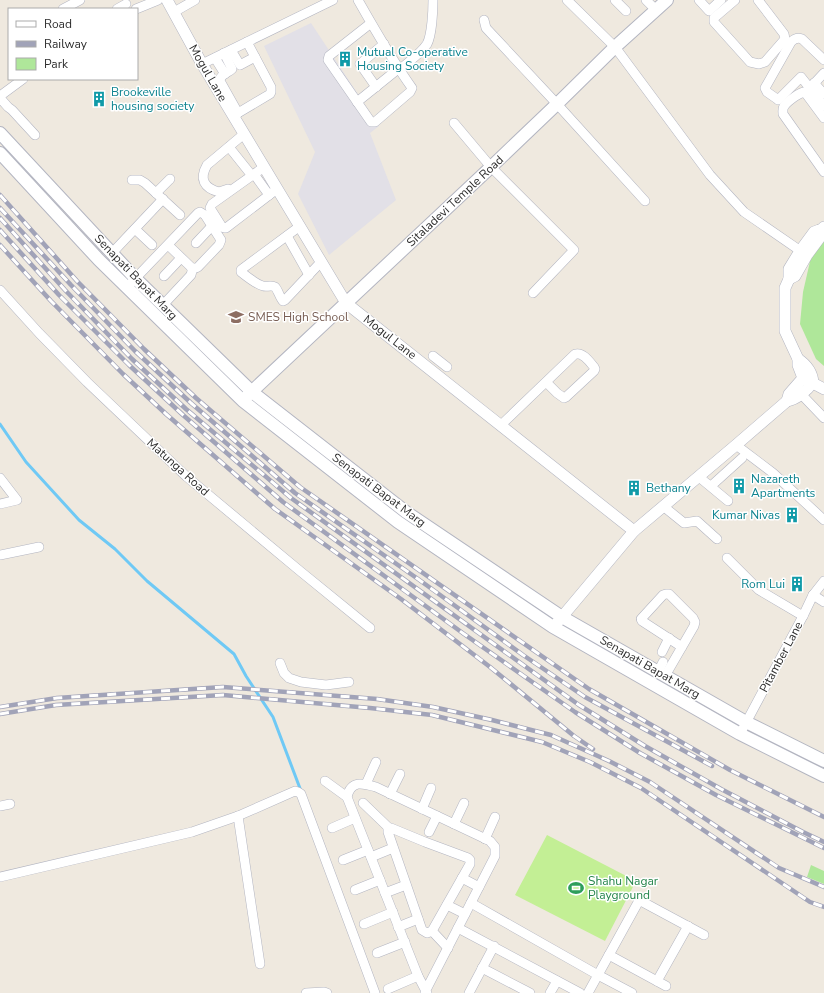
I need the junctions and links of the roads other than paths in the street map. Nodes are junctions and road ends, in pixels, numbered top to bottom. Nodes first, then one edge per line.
1 (80, 0) edge
2 (158, 0) edge
3 (168, 0) edge
4 (196, 0) edge
5 (333, 0) edge
6 (358, 0) edge
7 (433, 0) edge
8 (568, 0) edge
9 (615, 0) edge
10 (646, 0) edge
11 (667, 0) edge
12 (699, 0) edge
13 (721, 0) edge
14 (735, 0) edge
15 (758, 0) edge
16 (578, 3) edge
17 (126, 4) dead end
18 (64, 8) edge
19 (119, 8) edge
20 (138, 8) edge
21 (656, 10) junction
22 (626, 11) dead end
23 (174, 12) junction
24 (484, 20) dead end
25 (371, 23) junction
26 (247, 42) junction
27 (384, 44) junction
28 (615, 47) junction
29 (228, 51) junction
30 (255, 57) junction
31 (215, 58) junction
32 (824, 60) edge
33 (202, 64) junction
34 (401, 67) junction
35 (824, 73) edge
36 (225, 74) junction
37 (22, 80) edge
38 (812, 85) junction
39 (376, 87) junction
40 (0, 97) edge
41 (823, 99) edge
42 (228, 101) junction
43 (357, 102) junction
44 (557, 104) junction
45 (236, 114) junction
46 (824, 118) edge
47 (454, 123) dead end
48 (0, 133) edge
49 (244, 134) junction
50 (35, 135) dead end
51 (229, 147) junction
52 (0, 153) edge
53 (262, 164) junction
54 (491, 167) junction
55 (34, 169) junction
56 (824, 172) edge
57 (252, 173) junction
58 (24, 178) junction
59 (170, 179) dead end
60 (132, 180) dead end
61 (273, 192) junction
62 (160, 196) junction
63 (645, 201) dead end
64 (180, 215) dead end
65 (212, 226) junction
66 (300, 226) junction
67 (823, 228) edge
68 (135, 229) junction
69 (91, 230) junction
70 (287, 236) junction
71 (81, 240) junction
72 (196, 243) dead end
73 (152, 245) dead end
74 (168, 245) junction
75 (112, 253) junction
76 (803, 253) junction
77 (181, 258) junction
78 (322, 262) junction
79 (192, 268) junction
80 (309, 275) junction
81 (164, 276) dead end
82 (131, 283) junction
83 (0, 290) edge
84 (533, 293) dead end
85 (346, 303) junction
86 (163, 305) junction
87 (433, 356) dead end
88 (447, 367) dead end
89 (806, 379) junction
90 (546, 382) junction
91 (824, 389) edge
92 (252, 392) junction
93 (801, 394) junction
94 (243, 401) junction
95 (787, 401) junction
96 (824, 418) edge
97 (500, 425) junction
98 (310, 437) junction
99 (736, 445) junction
100 (303, 448) junction
101 (742, 458) dead end
102 (699, 476) junction
103 (0, 478) edge
104 (711, 486) junction
105 (728, 501) dead end
106 (0, 504) edge
107 (663, 506) junction
108 (824, 520) edge
109 (634, 531) junction
110 (446, 538) junction
111 (717, 539) dead end
112 (39, 547) dead end
113 (438, 550) junction
114 (0, 555) edge
115 (727, 558) dead end
116 (508, 580) junction
117 (824, 581) edge
118 (500, 592) junction
119 (813, 595) junction
120 (824, 602) edge
121 (803, 616) junction
122 (562, 617) junction
123 (553, 627) junction
124 (370, 628) dead end
125 (669, 638) junction
126 (682, 647) junction
127 (662, 652) dead end
128 (280, 663) dead end
129 (662, 670) junction
130 (349, 682) dead end
131 (746, 722) junction
132 (740, 734) junction
133 (820, 759) edge
134 (376, 762) dead end
135 (811, 769) junction
136 (400, 774) dead end
137 (824, 776) edge
138 (325, 781) dead end
139 (366, 784) junction
140 (431, 788) dead end
141 (390, 794) junction
142 (346, 797) junction
143 (364, 803) dead end
144 (464, 803) dead end
145 (10, 804) dead end
146 (0, 806) edge
147 (422, 809) junction
148 (238, 816) junction
149 (437, 816) junction
150 (495, 816) dead end
151 (355, 818) junction
152 (454, 824) junction
153 (332, 828) dead end
154 (389, 828) junction
155 (429, 832) dead end
156 (485, 839) junction
157 (393, 848) junction
158 (369, 853) junction
159 (343, 860) dead end
160 (0, 877) edge
161 (462, 878) junction
162 (380, 880) junction
163 (406, 885) junction
164 (479, 887) junction
165 (355, 890) dead end
166 (385, 894) junction
167 (471, 903) junction
168 (446, 905) junction
169 (393, 912) junction
170 (465, 914) junction
171 (418, 919) junction
172 (364, 924) dead end
173 (688, 926) junction
174 (398, 927) junction
175 (458, 928) junction
176 (432, 931) junction
177 (704, 935) dead end
178 (405, 942) junction
179 (494, 946) junction
180 (448, 948) junction
181 (377, 953) dead end
182 (609, 955) junction
183 (260, 964) dead end
184 (482, 968) junction
185 (598, 975) junction
186 (418, 976) junction
187 (557, 981) junction
188 (657, 981) junction
189 (666, 986) dead end
190 (388, 989) dead end
191 (426, 992) edge
192 (306, 993) edge
193 (327, 993) edge
194 (375, 993) edge
195 (469, 993) edge
196 (530, 993) edge
197 (550, 993) edge
198 (580, 993) edge
199 (588, 993) edge
200 (632, 993) edge

1 - 18 street
2 - 20 street
3 - 23 street, Mogul Lane
4 - 23 street
5 - 26 street
6 - 25 street
7 - 34 street
8 - 16 street
9 - 22 street
10 - 21 street
11 - 21 main road, Sitaladevi Temple Road
12 - 13 street
14 - 15 street
16 - 28 street
17 - 19 street
21 - 28 main road, Sitaladevi Temple Road
23 - 33 street, Mogul Lane
24 - 44 street
25 - 27 street
25 - 43 street
26 - 29 street
26 - 30 street
27 - 34 street
27 - 39 street
28 - 44 main road, Sitaladevi Temple Road
28 - 76 street
29 - 30 street
29 - 31 street
29 - 36 street
30 - 45 street
31 - 33 street
31 - 36 street
32 - 38 street
33 - 42 street, Mogul Lane
34 - 39 street
34 - 43 street
35 - 38 street
36 - 42 street
37 - 40 street
38 - 41 street
39 - 43 street
40 - 50 street
42 - 45 street, Mogul Lane
44 - 54 main road, Sitaladevi Temple Road
44 - 63 street
45 - 49 street, Mogul Lane
46 - 56 street
47 - 54 street
48 - 55 main road, Senapati Bapat Marg
49 - 51 street
49 - 53 street, Mogul Lane
51 - 57 street
51 - 57 street
52 - 58 main road, Senapati Bapat Marg
53 - 57 street
53 - 61 street, Mogul Lane
54 - 84 street
54 - 85 main road, Sitaladevi Temple Road
55 - 58 main road
55 - 69 main road, Senapati Bapat Marg
57 - 61 street
57 - 61 street
58 - 71 main road, Senapati Bapat Marg
59 - 62 street
60 - 62 street
61 - 66 street, Mogul Lane
62 - 64 street
62 - 68 street
65 - 72 street
65 - 74 street
65 - 79 street
66 - 70 street
66 - 78 street, Mogul Lane
67 - 76 street
68 - 73 street
68 - 75 street
69 - 71 main road
69 - 75 main road, Senapati Bapat Marg
70 - 80 street
70 - 80 street
71 - 82 main road, Senapati Bapat Marg
74 - 77 street
74 - 82 street
75 - 82 main road, Senapati Bapat Marg
76 - 89 street
77 - 79 street
77 - 81 street
78 - 80 street
78 - 85 street, Mogul Lane
79 - 86 street
82 - 86 main road, Senapati Bapat Marg
82 - 94 main road, Senapati Bapat Marg
83 - 124 street, Matunga Road
85 - 92 main road, Sitaladevi Temple Road
85 - 97 street, Mogul Lane
86 - 92 main road, Senapati Bapat Marg
87 - 88 street
89 - 91 street
89 - 93 street
89 - 95 street
90 - 90 street
90 - 97 street
92 - 94 main road, Sitaladevi Temple Road
92 - 98 main road, Senapati Bapat Marg
93 - 95 street
93 - 96 street
94 - 100 main road, Senapati Bapat Marg
95 - 99 street
97 - 109 street, Mogul Lane
98 - 100 main road
98 - 110 main road, Senapati Bapat Marg
99 - 102 street
99 - 108 street
100 - 113 main road, Senapati Bapat Marg
101 - 104 street
102 - 104 street
102 - 107 street
103 - 106 street
104 - 105 street
107 - 109 street
107 - 111 street
109 - 122 street
110 - 113 main road
110 - 116 main road, Senapati Bapat Marg
112 - 114 street
113 - 118 main road, Senapati Bapat Marg
115 - 121 street
116 - 118 main road
116 - 122 main road, Senapati Bapat Marg
117 - 119 street, Pitamber Lane
118 - 123 main road, Senapati Bapat Marg
119 - 120 street
119 - 121 street, Pitamber Lane
121 - 131 street, Pitamber Lane
122 - 123 street
122 - 129 main road, Senapati Bapat Marg
123 - 132 main road, Senapati Bapat Marg
125 - 126 street
125 - 126 street
125 - 127 street
126 - 129 street
128 - 130 street
129 - 131 main road, Senapati Bapat Marg
131 - 132 street, Pitamber Lane
131 - 133 main road, Senapati Bapat Marg
132 - 135 main road, Senapati Bapat Marg
133 - 135 main road
134 - 139 street
135 - 137 main road, Senapati Bapat Marg
136 - 141 street
138 - 142 street
139 - 141 street
139 - 142 street
140 - 147 street
141 - 147 street
142 - 151 street
143 - 154 street
144 - 152 street
145 - 146 street
147 - 149 street
148 - 160 street
148 - 183 street
148 - 194 street
149 - 152 street
149 - 155 street
150 - 156 street
151 - 153 street
151 - 158 street
152 - 156 street
154 - 157 street
154 - 161 street
156 - 164 street
157 - 158 street
157 - 163 street
158 - 159 street
158 - 162 street
161 - 164 street
161 - 168 street
162 - 165 street
162 - 166 street
163 - 166 street
163 - 171 street
164 - 167 street
166 - 169 street
167 - 170 street
167 - 185 street
168 - 170 street
168 - 176 street
169 - 172 street
169 - 174 street
170 - 175 street
171 - 174 street
171 - 176 street
173 - 177 street
173 - 182 street
173 - 188 street
174 - 178 street
175 - 179 street
175 - 180 street
176 - 180 street
178 - 181 street
178 - 186 street
179 - 184 street
179 - 187 street
180 - 191 street
182 - 185 street
182 - 188 street
184 - 195 street
184 - 196 street
185 - 199 street
185 - 200 street
186 - 190 street
186 - 191 street
187 - 197 street
187 - 198 street
188 - 189 street
192 - 193 street

